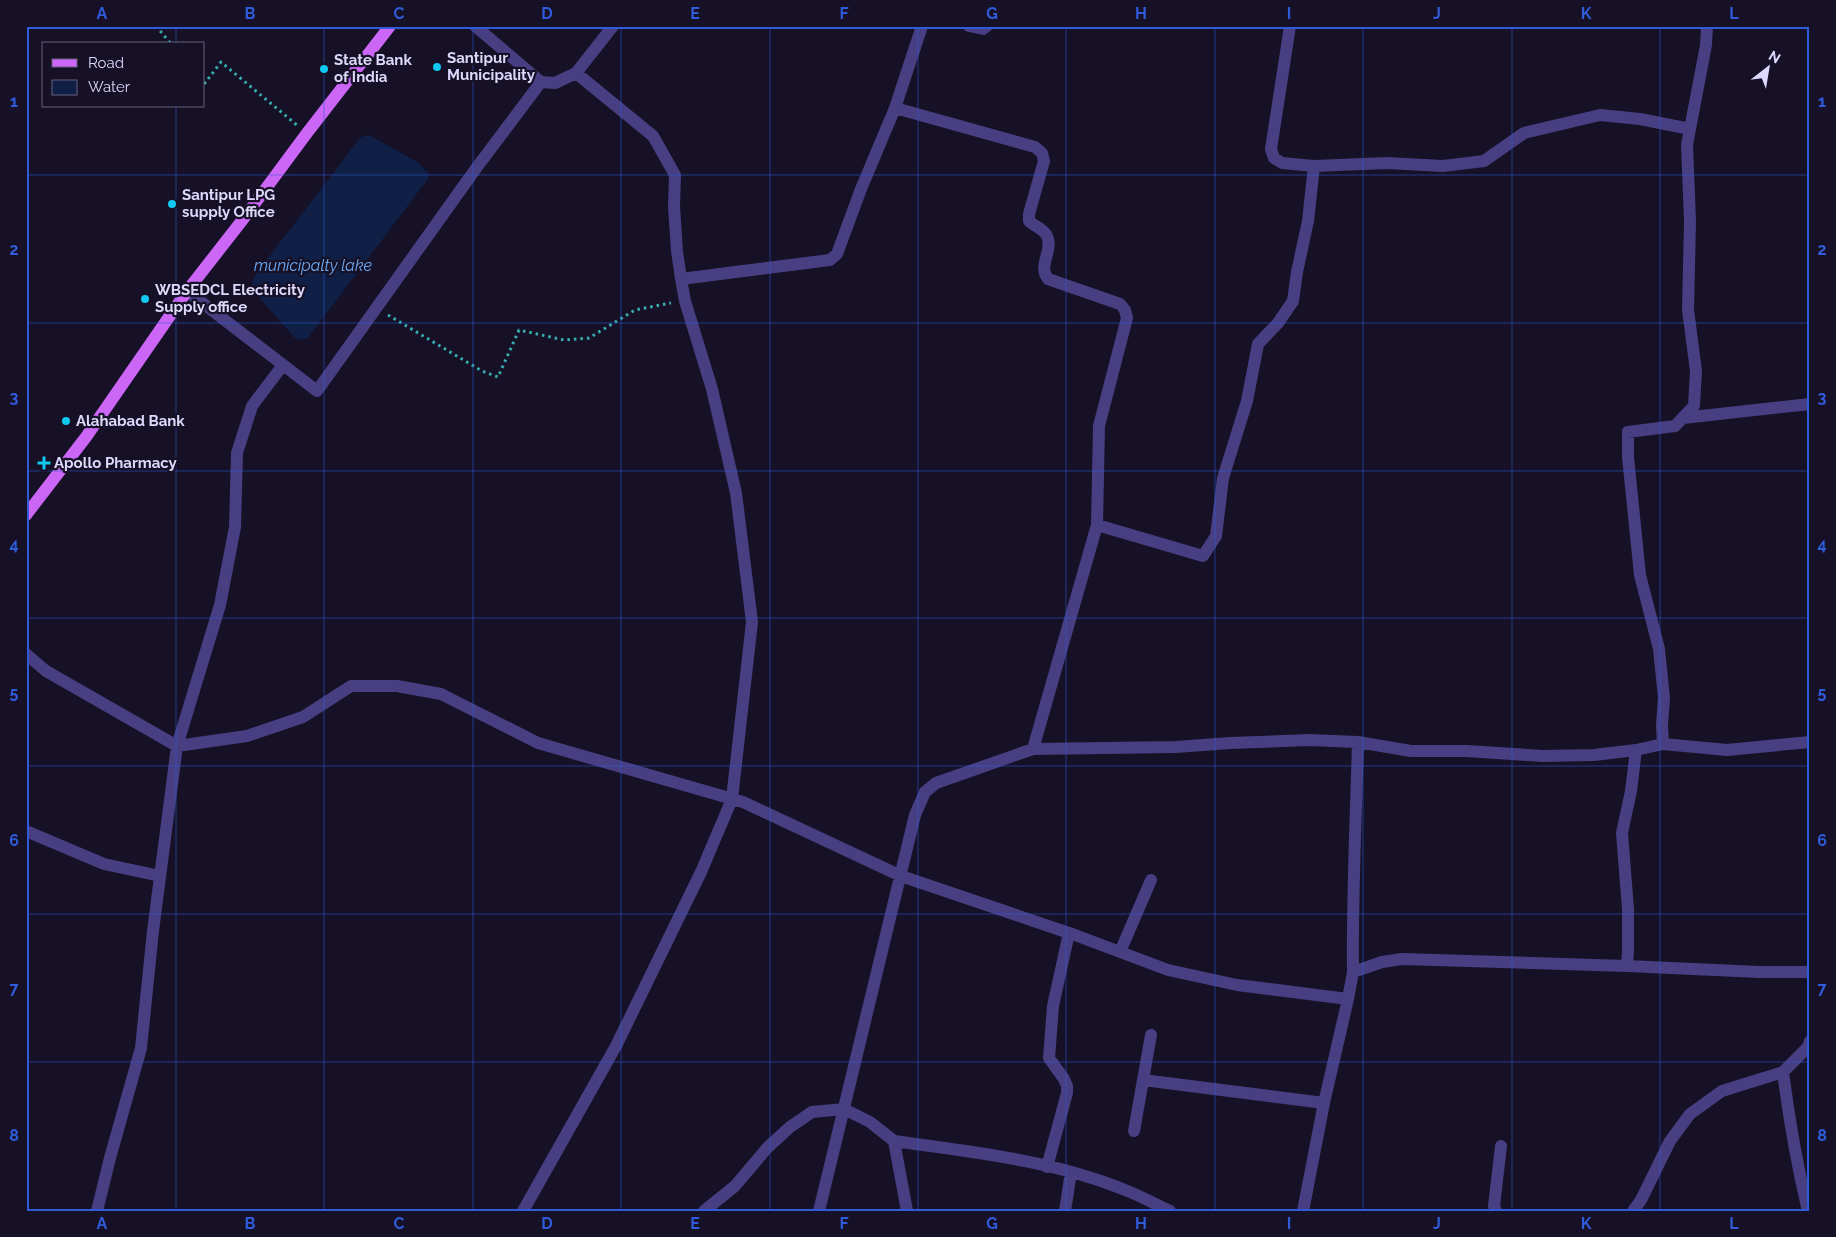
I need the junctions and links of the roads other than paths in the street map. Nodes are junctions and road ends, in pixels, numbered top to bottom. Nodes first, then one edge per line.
1 (390, 26) edge
2 (474, 26) edge
3 (612, 26) edge
4 (922, 26) edge
5 (969, 26) edge
6 (988, 26) edge
7 (1290, 26) edge
8 (1707, 26) edge
9 (576, 73) junction
10 (541, 82) junction
11 (895, 108) junction
12 (1690, 130) junction
13 (1314, 166) junction
14 (681, 279) junction
15 (187, 291) junction
16 (283, 365) junction
17 (1810, 404) edge
18 (1683, 418) junction
19 (26, 515) edge
20 (1097, 525) junction
21 (26, 654) edge
22 (1358, 742) junction
23 (1810, 742) edge
24 (1663, 744) junction
25 (177, 746) junction
26 (1032, 749) junction
27 (1636, 750) junction
28 (732, 799) junction
29 (26, 831) edge
30 (160, 876) junction
31 (901, 876) junction
32 (1151, 880) dead end
33 (1069, 933) junction
34 (1120, 952) junction
35 (1627, 966) junction
36 (1353, 972) junction
37 (1810, 972) edge
38 (1348, 999) junction
39 (1151, 1035) dead end
40 (1810, 1041) edge
41 (1784, 1072) junction
42 (1143, 1080) junction
43 (1324, 1103) junction
44 (844, 1109) junction
45 (1134, 1131) dead end
46 (894, 1141) junction
47 (1501, 1146) dead end
48 (1047, 1166) junction
49 (1071, 1172) junction
50 (97, 1211) edge
51 (523, 1211) edge
52 (704, 1211) edge
53 (819, 1211) edge
54 (907, 1211) edge
55 (1065, 1211) edge
56 (1170, 1211) edge
57 (1303, 1211) edge
58 (1496, 1211) edge
59 (1633, 1211) edge
60 (1808, 1211) edge

1 - 15 main road
2 - 10 street
3 - 9 street
4 - 11 street
5 - 6 street
7 - 13 street
8 - 12 street
9 - 10 street
9 - 14 street
10 - 16 street
11 - 14 street
11 - 20 street
12 - 13 street
12 - 18 street
13 - 20 street
14 - 28 street
15 - 16 street
15 - 19 main road
16 - 25 street
17 - 18 street
18 - 24 street
20 - 26 street
21 - 25 street
22 - 26 street
22 - 27 street
22 - 36 street
23 - 24 street
24 - 27 street
25 - 28 street
25 - 30 street
26 - 31 street
27 - 35 street
28 - 31 street
28 - 51 street
29 - 30 street
30 - 50 street
31 - 33 street
31 - 44 street
32 - 34 street
33 - 34 street
33 - 48 street
34 - 38 street
35 - 36 street
35 - 37 street
36 - 38 street
38 - 43 street
39 - 42 street
40 - 41 street
41 - 59 street
41 - 60 street
42 - 43 street
42 - 45 street
43 - 57 street
44 - 46 street
44 - 52 street
44 - 53 street
46 - 48 street
46 - 54 street
47 - 58 street
48 - 49 street
49 - 55 street
49 - 56 street

